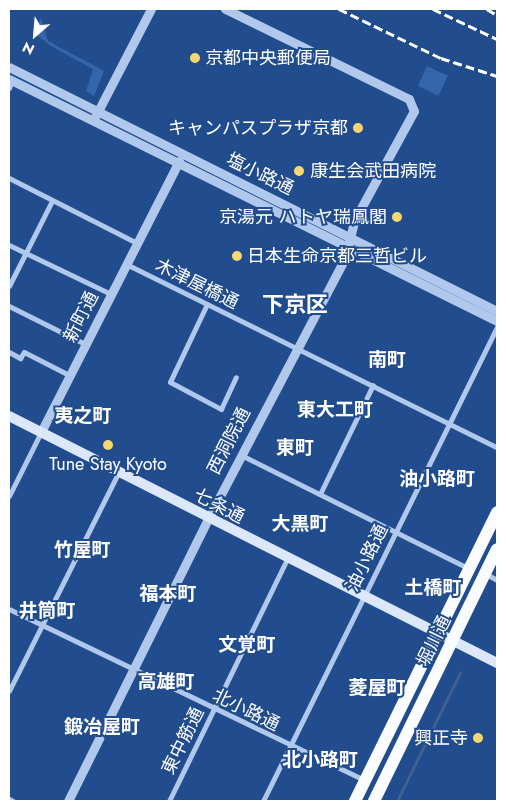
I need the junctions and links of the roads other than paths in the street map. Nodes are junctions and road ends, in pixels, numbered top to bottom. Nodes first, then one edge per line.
1 (151, 9) edge
2 (225, 9) edge
3 (9, 67) edge
4 (10, 82) edge
5 (98, 112) junction
6 (93, 122) junction
7 (182, 154) junction
8 (177, 164) junction
9 (9, 178) edge
10 (52, 201) junction
11 (348, 235) junction
12 (137, 242) junction
13 (9, 245) edge
14 (345, 246) junction
15 (26, 253) junction
16 (126, 264) junction
17 (9, 286) edge
18 (111, 294) junction
19 (207, 304) junction
20 (9, 306) edge
21 (497, 311) edge
22 (497, 321) edge
23 (497, 327) edge
24 (85, 344) junction
25 (297, 348) junction
26 (9, 352) edge
27 (70, 375) junction
28 (236, 377) dead end
29 (373, 385) junction
30 (9, 416) edge
31 (447, 422) junction
32 (41, 432) junction
33 (497, 447) edge
34 (240, 455) junction
35 (118, 473) junction
36 (320, 494) junction
37 (9, 496) edge
38 (497, 512) edge
39 (208, 519) junction
40 (396, 532) junction
41 (497, 549) edge
42 (287, 559) junction
43 (469, 568) junction
44 (485, 574) junction
45 (497, 580) edge
46 (364, 596) junction
47 (9, 609) edge
48 (41, 625) junction
49 (437, 632) junction
50 (453, 641) junction
51 (497, 663) edge
52 (133, 669) junction
53 (9, 691) edge
54 (214, 709) junction
55 (290, 746) junction
56 (365, 780) junction
57 (9, 799) edge
58 (13, 801) edge
59 (68, 801) edge
60 (169, 801) edge
61 (263, 801) edge
62 (355, 801) edge
63 (374, 801) edge

1 - 5 street
2 - 11 street, 西洞院通
3 - 5 street, 塩小路通
4 - 6 street, 塩小路通
5 - 6 street
5 - 7 street, 塩小路通
6 - 8 street, 塩小路通
7 - 8 street, 新町通
7 - 11 street, 塩小路通
8 - 12 street, 新町通
8 - 14 street, 塩小路通
9 - 10 street
10 - 12 street
10 - 15 street
11 - 14 street, 西洞院通
11 - 21 street, 塩小路通
12 - 16 street, 新町通
13 - 15 street
14 - 22 street, 塩小路通
14 - 25 street, 西洞院通
15 - 17 street
15 - 18 street
16 - 18 street, 新町通
16 - 19 street, 木津屋橋通
18 - 24 street, 新町通
19 - 25 street, 木津屋橋通
19 - 28 street
20 - 24 street
23 - 31 street, 油小路通
24 - 27 street, 新町通
25 - 29 street, 木津屋橋通
25 - 34 street, 西洞院通
26 - 27 street
27 - 32 street, 新町通
29 - 31 street, 木津屋橋通
29 - 36 street
30 - 32 main road, 七条通
31 - 33 street, 木津屋橋通
31 - 40 street, 油小路通
32 - 35 main road, 七条通
32 - 37 street, 新町通
34 - 36 street
34 - 39 street, 西洞院通
35 - 39 main road, 七条通
35 - 48 street
36 - 40 street
38 - 43 highway, 堀川通
39 - 42 main road, 七条通
39 - 52 street, 西洞院通
40 - 43 street
40 - 46 street, 油小路通
41 - 44 highway, 堀川通
42 - 46 main road, 七条通
42 - 54 street, 東中筋通
43 - 49 highway, 堀川通
44 - 45 street
44 - 50 highway, 堀川通
46 - 49 main road, 七条通
46 - 55 street, 油小路通
47 - 48 street, 北小路通
48 - 52 street, 北小路通
48 - 53 street
49 - 50 main road, 七条通
49 - 56 highway, 堀川通
50 - 51 main road, 七条通
50 - 63 highway, 堀川通
52 - 54 street, 北小路通
52 - 59 street, 西洞院通
54 - 55 street, 北小路通
54 - 60 street, 東中筋通
55 - 56 street, 北小路通
55 - 61 street, 油小路通
56 - 62 highway, 堀川通
57 - 58 street

